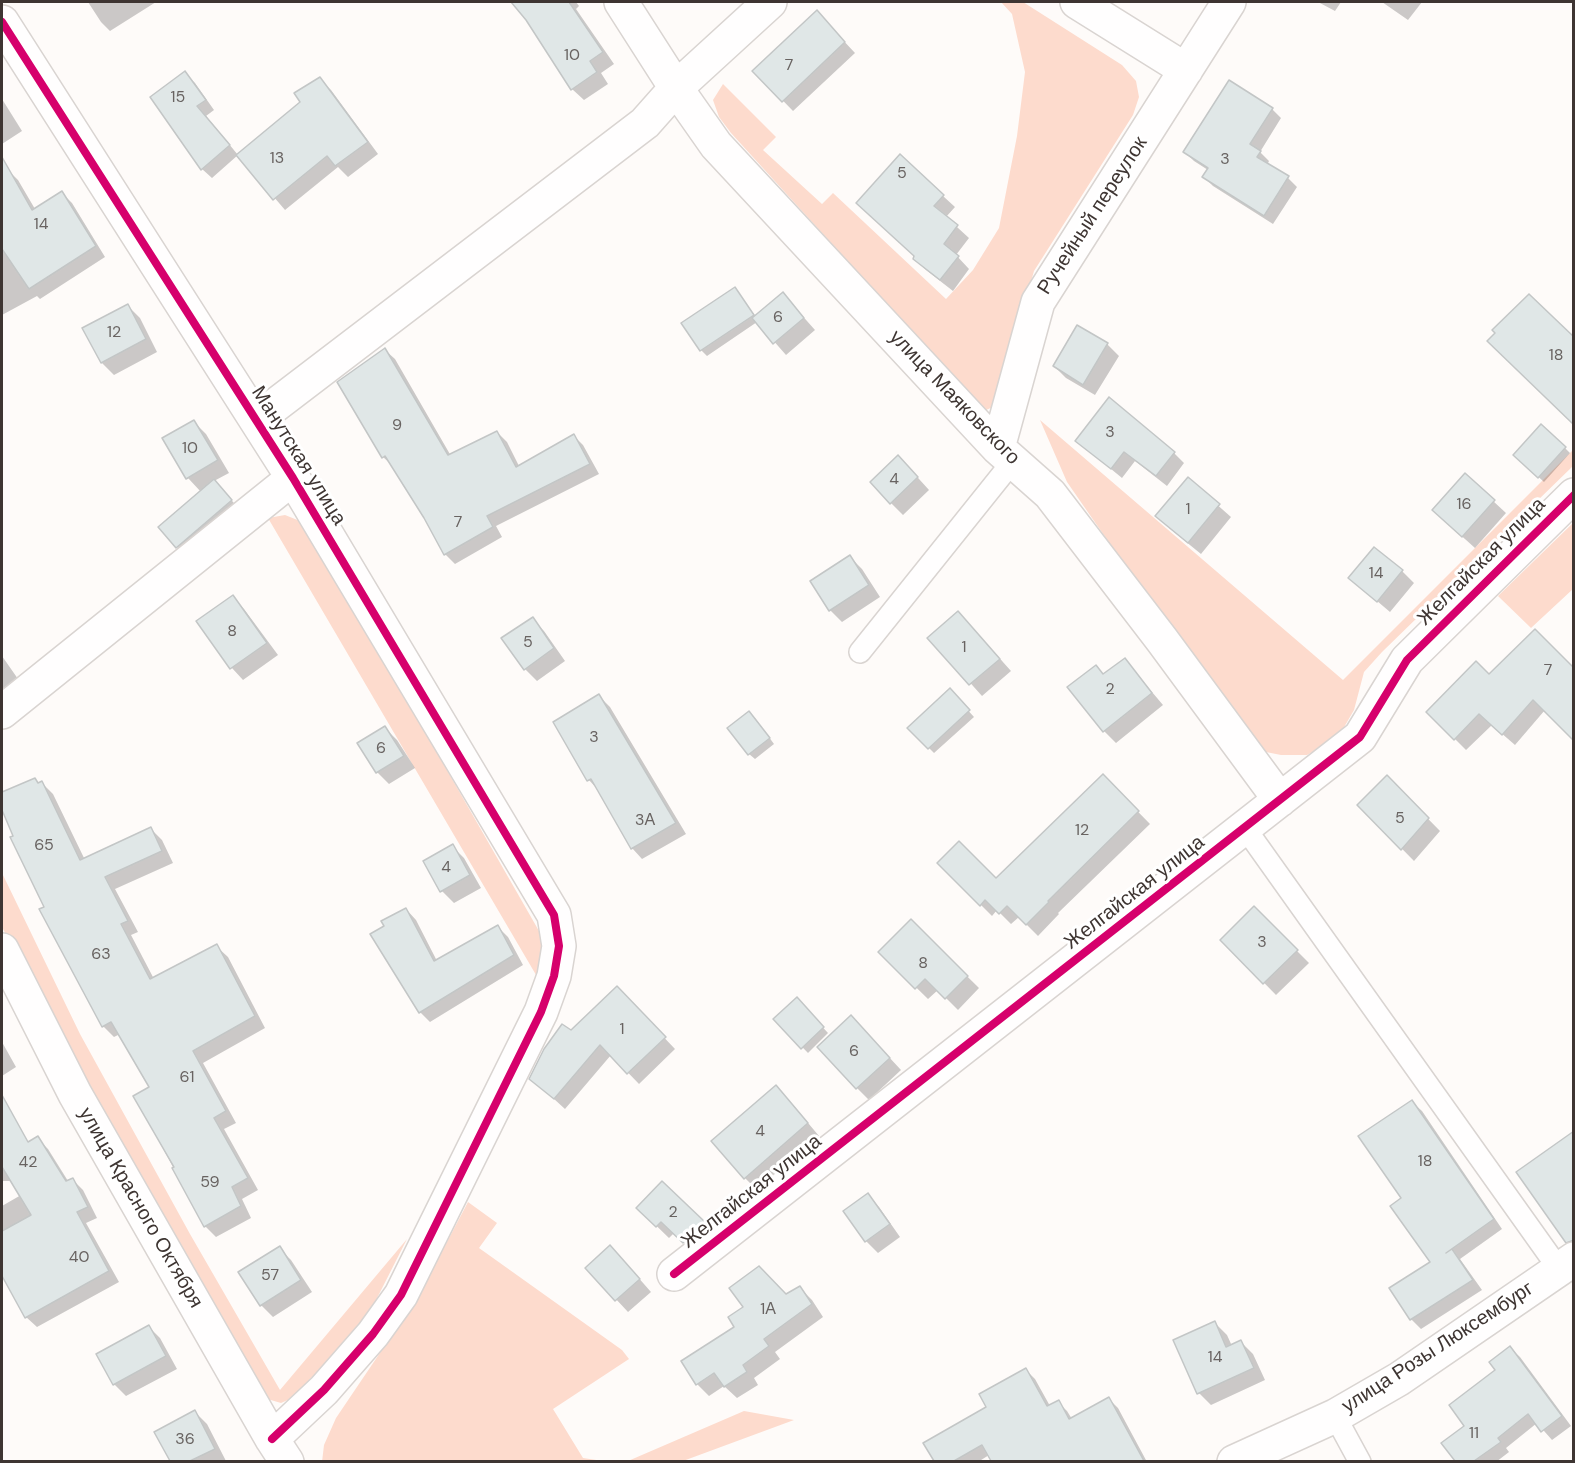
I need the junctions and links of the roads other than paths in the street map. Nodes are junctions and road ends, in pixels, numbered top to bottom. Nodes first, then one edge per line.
1 (621, 2) edge
2 (770, 2) edge
3 (1077, 2) edge
4 (1229, 2) edge
5 (2, 22) edge
6 (1186, 70) junction
7 (676, 88) junction
8 (256, 420) junction
9 (1006, 455) junction
10 (293, 478) junction
11 (1574, 495) edge
12 (860, 652) dead end
13 (2, 712) edge
14 (1280, 800) junction
15 (1245, 828) junction
16 (2, 950) edge
17 (1566, 1264) edge
18 (674, 1274) dead end
19 (1335, 1416) junction
20 (279, 1450) edge
21 (1234, 1461) edge
22 (1360, 1461) edge

1 - 7 street, улица Маяковского
2 - 7 street
3 - 6 street
4 - 6 street, Ручейный переулок
5 - 8 street, Манутская улица
6 - 9 street, Ручейный переулок
7 - 8 street
7 - 9 street, улица Маяковского
8 - 10 street, Манутская улица
9 - 12 lane
9 - 14 street, улица Маяковского
10 - 13 street
10 - 20 street, Манутская улица
11 - 14 street, Желгайская улица
14 - 15 street, Желгайская улица
15 - 17 lane
15 - 18 street, Желгайская улица
16 - 20 street, улица Красного Октября
17 - 19 street, улица Розы Люксембург
19 - 21 street, улица Розы Люксембург
19 - 22 lane

